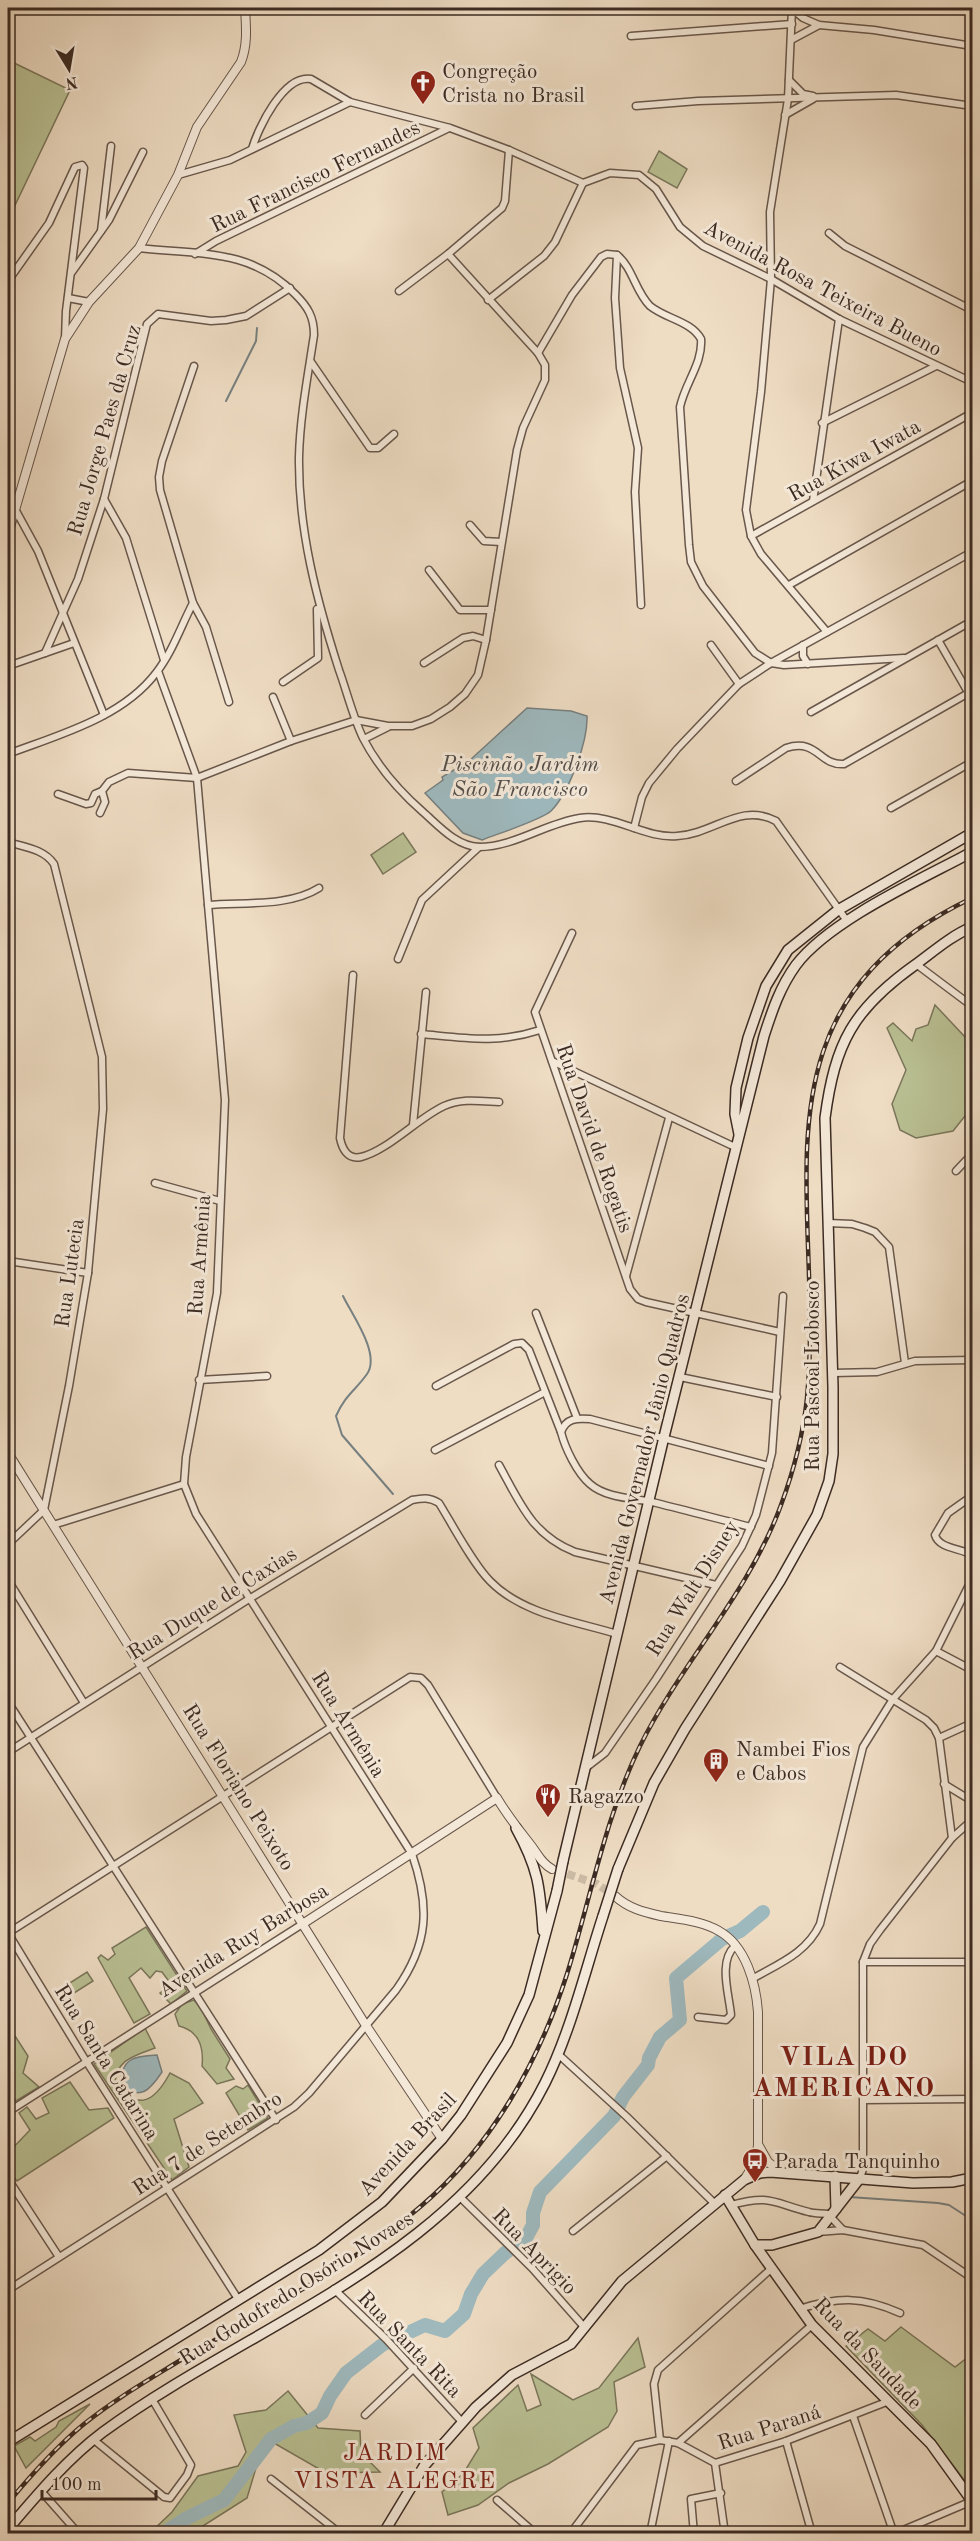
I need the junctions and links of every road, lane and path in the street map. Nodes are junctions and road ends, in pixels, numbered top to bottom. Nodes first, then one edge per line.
1 (245, 8) edge
2 (792, 8) edge
3 (792, 24) junction
4 (819, 25) junction
5 (631, 36) dead end
6 (791, 40) junction
7 (972, 46) edge
8 (789, 80) junction
9 (816, 97) junction
10 (788, 99) junction
11 (350, 102) junction
12 (636, 106) dead end
13 (972, 106) edge
14 (785, 115) junction
15 (450, 128) junction
16 (111, 147) dead end
17 (252, 149) junction
18 (509, 150) junction
19 (142, 152) dead end
20 (178, 175) junction
21 (583, 183) junction
22 (101, 232) junction
23 (829, 232) dead end
24 (139, 248) junction
25 (195, 254) junction
26 (448, 255) junction
27 (617, 255) junction
28 (72, 273) junction
29 (771, 279) junction
30 (8, 281) edge
31 (290, 288) junction
32 (399, 291) dead end
33 (68, 298) junction
34 (489, 300) junction
35 (89, 302) junction
36 (972, 310) edge
37 (839, 319) junction
38 (65, 339) junction
39 (538, 353) junction
40 (310, 362) junction
41 (194, 366) dead end
42 (936, 366) junction
43 (972, 382) edge
44 (972, 413) edge
45 (822, 423) junction
46 (394, 434) dead end
47 (972, 481) edge
48 (104, 499) junction
49 (813, 501) junction
50 (15, 509) junction
51 (470, 525) dead end
52 (8, 534) edge
53 (751, 536) junction
54 (501, 542) junction
55 (972, 552) edge
56 (429, 570) dead end
57 (789, 585) junction
58 (317, 601) junction
59 (193, 603) junction
60 (641, 605) dead end
61 (491, 610) junction
62 (62, 613) junction
63 (972, 621) edge
64 (827, 632) junction
65 (486, 640) junction
66 (938, 640) junction
67 (74, 643) junction
68 (711, 645) dead end
69 (803, 645) junction
70 (45, 653) junction
71 (904, 658) junction
72 (165, 660) junction
73 (424, 663) dead end
74 (771, 663) junction
75 (808, 664) junction
76 (8, 666) edge
77 (158, 671) junction
78 (283, 682) dead end
79 (739, 684) junction
80 (971, 694) edge
81 (273, 697) dead end
82 (229, 702) dead end
83 (811, 712) dead end
84 (104, 715) junction
85 (356, 720) junction
86 (388, 726) junction
87 (364, 739) junction
88 (291, 741) junction
89 (8, 754) edge
90 (972, 762) edge
91 (196, 778) junction
92 (736, 781) dead end
93 (102, 791) junction
94 (58, 794) dead end
95 (891, 808) dead end
96 (100, 813) dead end
97 (634, 828) junction
98 (972, 832) edge
99 (8, 842) edge
100 (479, 847) junction
101 (972, 852) edge
102 (320, 888) dead end
103 (208, 904) junction
104 (838, 910) junction
105 (847, 921) junction
106 (972, 927) edge
107 (572, 933) dead end
108 (398, 959) dead end
109 (916, 964) junction
110 (353, 975) dead end
111 (426, 992) dead end
112 (972, 1006) edge
113 (540, 1030) junction
114 (421, 1034) junction
115 (552, 1061) junction
116 (738, 1081) junction
117 (752, 1088) junction
118 (499, 1102) dead end
119 (669, 1118) junction
120 (413, 1125) junction
121 (739, 1144) junction
122 (972, 1154) edge
123 (956, 1170) dead end
124 (155, 1183) dead end
125 (220, 1202) junction
126 (828, 1223) junction
127 (972, 1244) edge
128 (972, 1254) edge
129 (8, 1261) edge
130 (88, 1273) junction
131 (626, 1277) junction
132 (783, 1296) dead end
133 (536, 1313) dead end
134 (695, 1313) junction
135 (780, 1332) junction
136 (972, 1360) edge
137 (905, 1363) junction
138 (833, 1373) junction
139 (267, 1376) dead end
140 (680, 1377) junction
141 (199, 1380) junction
142 (436, 1386) dead end
143 (545, 1392) junction
144 (777, 1397) junction
145 (577, 1418) junction
146 (561, 1432) junction
147 (664, 1437) junction
148 (435, 1450) dead end
149 (8, 1454) edge
150 (499, 1465) dead end
151 (769, 1466) junction
152 (184, 1484) junction
153 (972, 1496) edge
154 (650, 1502) junction
155 (44, 1510) junction
156 (53, 1525) junction
157 (751, 1527) junction
158 (8, 1544) edge
159 (972, 1555) edge
160 (633, 1566) junction
161 (972, 1579) edge
162 (8, 1580) edge
163 (716, 1585) junction
164 (249, 1599) junction
165 (617, 1634) junction
166 (936, 1651) junction
167 (142, 1667) junction
168 (840, 1667) dead end
169 (972, 1670) edge
170 (893, 1699) junction
171 (8, 1702) edge
172 (84, 1703) junction
173 (972, 1723) edge
174 (331, 1726) junction
175 (30, 1738) junction
176 (939, 1738) junction
177 (8, 1752) edge
178 (587, 1767) junction
179 (944, 1784) junction
180 (223, 1794) junction
181 (497, 1798) junction
182 (972, 1801) edge
183 (972, 1820) edge
184 (516, 1828) junction
185 (952, 1838) junction
186 (411, 1854) junction
187 (114, 1866) junction
188 (552, 1869) tunnel mouth
189 (618, 1869) joint
190 (615, 1896) tunnel mouth
191 (304, 1923) junction
192 (8, 1933) edge
193 (543, 1942) junction
194 (734, 1945) junction
195 (863, 1962) junction
196 (972, 1962) edge
197 (752, 1978) junction
198 (194, 1992) junction
199 (698, 2017) dead end
200 (365, 2024) junction
201 (558, 2054) junction
202 (86, 2061) junction
203 (972, 2099) edge
204 (864, 2100) junction
205 (8, 2112) edge
206 (276, 2120) junction
207 (442, 2139) junction
208 (758, 2145) junction
209 (667, 2156) junction
210 (781, 2172) junction
211 (835, 2176) junction
212 (860, 2178) junction
213 (972, 2178) edge
214 (8, 2179) edge
215 (744, 2180) junction
216 (167, 2189) junction
217 (725, 2195) junction
218 (460, 2198) junction
219 (715, 2204) junction
220 (731, 2205) junction
221 (834, 2212) junction
222 (843, 2230) junction
223 (573, 2231) dead end
224 (818, 2232) junction
225 (755, 2245) junction
226 (772, 2245) junction
227 (58, 2257) junction
228 (765, 2259) junction
229 (772, 2268) junction
230 (972, 2278) edge
231 (334, 2289) junction
232 (8, 2290) edge
233 (238, 2299) junction
234 (799, 2309) junction
235 (900, 2313) dead end
236 (812, 2325) junction
237 (585, 2328) junction
238 (414, 2368) junction
239 (152, 2399) junction
240 (889, 2401) junction
241 (365, 2415) dead end
242 (853, 2416) junction
243 (462, 2422) junction
244 (94, 2440) junction
245 (660, 2440) junction
246 (669, 2441) junction
247 (786, 2441) junction
248 (8, 2442) edge
249 (678, 2443) junction
250 (715, 2463) junction
251 (271, 2479) dead end
252 (41, 2491) junction
253 (721, 2493) junction
254 (497, 2500) dead end
255 (972, 2501) edge
256 (8, 2529) edge
257 (387, 2532) edge
258 (79, 2534) edge
259 (341, 2534) edge
260 (536, 2534) edge
261 (570, 2534) edge
262 (650, 2534) edge
263 (694, 2534) edge
264 (725, 2534) edge
265 (812, 2534) edge
266 (894, 2534) edge

1 - 20 street
2 - 3 street
2 - 4 street
3 - 5 street
3 - 6 street
4 - 6 street
4 - 7 street
6 - 8 street
8 - 9 street
8 - 10 street
9 - 10 street
9 - 13 street
9 - 14 street
10 - 12 street
10 - 14 street
11 - 15 street
11 - 17 street
11 - 17 street
14 - 29 street
15 - 18 street
15 - 25 street, Rua Francisco Fernandes
16 - 22 street
17 - 20 street
18 - 21 street
18 - 26 street
19 - 22 street
20 - 24 street
21 - 29 street, Avenida Rosa Teixeira Bueno
21 - 34 street
22 - 28 street
23 - 36 street
24 - 25 street
24 - 35 street
25 - 31 street
26 - 32 street
26 - 34 street
27 - 39 street
27 - 60 street
27 - 74 street
28 - 30 street
28 - 33 street
29 - 37 street, Avenida Rosa Teixeira Bueno
29 - 53 street
31 - 40 street
31 - 48 street, Rua Jorge Paes da Cruz
33 - 35 street
33 - 38 street
34 - 39 street
35 - 38 street
37 - 42 street, Avenida Rosa Teixeira Bueno
37 - 45 street
38 - 50 street
39 - 54 street
40 - 46 street
40 - 58 street
41 - 59 street
42 - 43 street, Avenida Rosa Teixeira Bueno
42 - 45 street
44 - 49 street, Rua Kiwa Iwata
45 - 49 street
47 - 57 street
48 - 62 street, Rua Jorge Paes da Cruz
48 - 72 street
49 - 53 street, Rua Kiwa Iwata
50 - 52 street
50 - 62 street
51 - 54 street
53 - 57 street
54 - 61 street
55 - 64 street
56 - 61 street
57 - 64 street
58 - 78 street
58 - 85 street
59 - 72 street
59 - 82 street
61 - 65 street
62 - 67 street
62 - 70 street, Rua Jorge Paes da Cruz
63 - 66 street
64 - 69 street
65 - 73 street
65 - 86 street
66 - 71 street
66 - 80 street
67 - 70 street
67 - 84 street
68 - 79 street
69 - 74 street
69 - 75 street
70 - 76 street
71 - 75 street
71 - 83 street
72 - 77 street
74 - 75 street
74 - 79 street
77 - 84 street
77 - 91 street, Rua Armênia
79 - 97 street
80 - 92 street
81 - 88 street
84 - 89 street
85 - 86 street
85 - 87 street
85 - 88 street
86 - 87 street
87 - 100 street
88 - 91 street
90 - 95 street
91 - 93 street
91 - 103 street, Rua Armênia
93 - 94 street
93 - 96 street
97 - 100 street
97 - 104 street
98 - 104 main road, Avenida Governador Jânio Quadros
99 - 130 street, Rua Lutecia
100 - 108 street
101 - 105 main road, Avenida Governador Jânio Quadros
102 - 103 street
103 - 125 street, Rua Armênia
104 - 105 street
104 - 116 main road, Avenida Governador Jânio Quadros
105 - 117 main road, Avenida Governador Jânio Quadros
106 - 109 main road, Rua Pascoal Lobosco
107 - 113 street, Rua David de Rogatis
109 - 112 street
109 - 126 main road, Rua Pascoal Lobosco
110 - 120 street
111 - 114 street
113 - 114 street
113 - 115 street, Rua David de Rogatis
114 - 120 street
115 - 119 street
115 - 131 street, Rua David de Rogatis
116 - 117 main road
116 - 121 main road, Avenida Governador Jânio Quadros
117 - 121 main road, Avenida Governador Jânio Quadros
118 - 120 street
119 - 121 street
119 - 131 street
121 - 134 main road, Avenida Governador Jânio Quadros
122 - 123 street
124 - 125 street
125 - 141 street, Rua Armênia
126 - 137 street
126 - 138 main road, Rua Pascoal Lobosco
127 - 128 street
129 - 130 street
130 - 155 street, Rua Lutecia
131 - 134 street, Rua David de Rogatis
132 - 135 street, Rua Walt Disney
133 - 145 street
134 - 135 street, Rua David de Rogatis
134 - 140 main road, Avenida Governador Jânio Quadros
135 - 144 street, Rua Walt Disney
136 - 137 street
137 - 138 street
138 - 189 main road, Rua Pascoal Lobosco
139 - 141 street
140 - 144 street
140 - 147 main road, Avenida Governador Jânio Quadros
141 - 152 street, Rua Armênia
142 - 143 street
143 - 146 street
143 - 148 street
144 - 151 street, Rua Walt Disney
145 - 146 street
145 - 147 street
146 - 154 street
147 - 151 street
147 - 154 main road, Avenida Governador Jânio Quadros
149 - 155 street, Rua Floriano Peixoto
150 - 160 street
151 - 157 street, Rua Walt Disney
152 - 156 street
152 - 164 street, Rua Armênia
153 - 159 street
154 - 157 street
154 - 160 main road, Avenida Governador Jânio Quadros
155 - 156 street, Rua Floriano Peixoto
155 - 158 street
156 - 167 street, Rua Floriano Peixoto
157 - 163 street, Rua Walt Disney
160 - 163 street
160 - 165 main road, Avenida Governador Jânio Quadros
161 - 166 street
162 - 172 street
163 - 178 street, Rua Walt Disney
164 - 165 street, Rua Duque de Caxias
164 - 167 street, Rua Duque de Caxias
164 - 174 street, Rua Armênia
165 - 178 main road, Avenida Governador Jânio Quadros
166 - 169 street
166 - 170 street
167 - 172 street, Rua Duque de Caxias
167 - 180 street, Rua Floriano Peixoto
168 - 170 street
170 - 176 street
170 - 197 street
171 - 175 street
172 - 175 street, Rua Duque de Caxias
173 - 176 street
174 - 180 street
174 - 181 street
174 - 186 street, Rua Armênia
175 - 177 street, Rua Duque de Caxias
175 - 187 street
176 - 179 street
178 - 193 main road, Avenida Brasil, bridge
179 - 182 street
179 - 185 street
180 - 187 street
180 - 191 street, Rua Floriano Peixoto
181 - 184 street
181 - 186 street, Avenida Ruy Barbosa
183 - 185 street
184 - 188 street
184 - 193 main road
185 - 195 street
186 - 191 street, Avenida Ruy Barbosa
186 - 200 street, Rua 7 de Setembro
187 - 192 street
187 - 198 street
189 - 201 main road, Rua Godofredo Osório Novaes, bridge
190 - 194 street
191 - 198 street, Avenida Ruy Barbosa
191 - 200 street, Rua Floriano Peixoto
192 - 202 street, Rua Santa Catarina
193 - 207 main road, Avenida Brasil
194 - 197 street
194 - 199 street
195 - 196 street
195 - 204 street
197 - 208 street
198 - 202 street, Avenida Ruy Barbosa
198 - 206 street
200 - 206 street, Rua 7 de Setembro
200 - 207 street, Rua Floriano Peixoto
201 - 209 street
201 - 218 main road, Rua Godofredo Osório Novaes
202 - 205 street, Avenida Ruy Barbosa
202 - 216 street, Rua Santa Catarina
203 - 204 street
204 - 212 street
206 - 216 street, Rua 7 de Setembro
207 - 233 main road, Avenida Brasil
208 - 210 street
208 - 215 street
209 - 219 street
209 - 223 street
210 - 211 main road
210 - 215 main road
211 - 212 main road
211 - 221 main road
212 - 213 main road
212 - 221 main road
214 - 227 street
215 - 217 main road
216 - 227 street, Rua 7 de Setembro
216 - 233 street, Rua Santa Catarina
217 - 219 main road
217 - 220 main road, Rua da Saudade
218 - 231 main road, Rua Godofredo Osório Novaes
218 - 237 street, Rua Aprigio
219 - 237 main road
220 - 221 street
220 - 225 main road, Rua da Saudade
221 - 222 street
221 - 224 main road
222 - 224 street
222 - 230 street
224 - 226 main road
225 - 226 main road
225 - 228 main road, Rua da Saudade
226 - 228 main road
227 - 232 street, Rua 7 de Setembro
228 - 229 main road, Rua da Saudade
229 - 234 main road, Rua da Saudade
229 - 245 street
231 - 238 street, Rua Santa Rita
231 - 239 main road, Rua Godofredo Osório Novaes
233 - 248 main road, Avenida Brasil
234 - 235 street
234 - 236 main road, Rua da Saudade
236 - 240 main road, Rua da Saudade
236 - 249 street
237 - 243 main road
238 - 241 street
238 - 243 street, Rua Santa Rita
239 - 244 main road, Rua Godofredo Osório Novaes
239 - 244 street
240 - 242 street, Rua Paraná
240 - 255 main road, Rua da Saudade
242 - 247 street, Rua Paraná
242 - 266 street
243 - 257 main road
244 - 252 main road, Rua Godofredo Osório Novaes
245 - 246 street, Rua Paraná
245 - 261 street
246 - 249 street, Rua Paraná
246 - 262 street
247 - 250 street, Rua Paraná
247 - 265 street
249 - 250 street, Rua Paraná
250 - 253 street
251 - 259 street
252 - 256 main road, Rua Godofredo Osório Novaes
252 - 258 street
253 - 263 street
253 - 264 street
254 - 260 street
255 - 266 street

